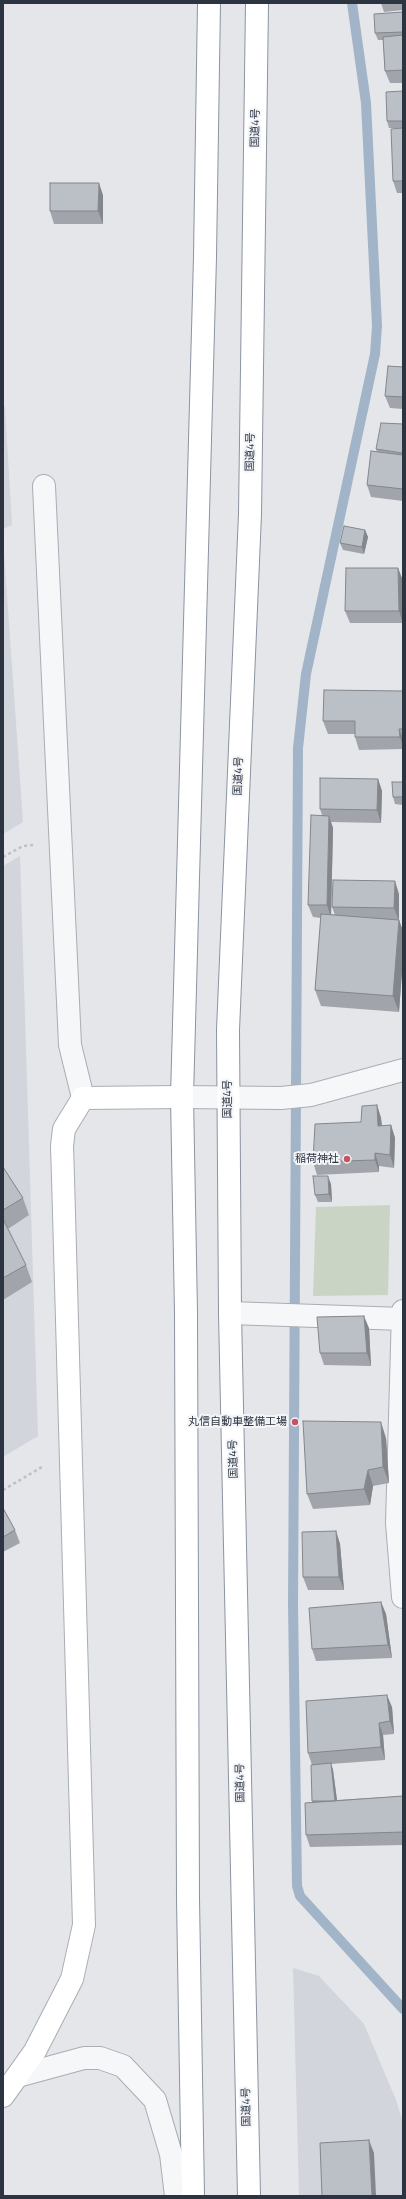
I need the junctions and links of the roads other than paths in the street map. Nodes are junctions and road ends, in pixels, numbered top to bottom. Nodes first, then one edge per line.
1 (209, 3) edge
2 (257, 3) edge
3 (44, 486) dead end
4 (403, 1070) edge
5 (182, 1097) junction
6 (83, 1098) junction
7 (228, 1098) junction
8 (403, 1311) edge
9 (230, 1313) junction
10 (403, 1319) edge
11 (403, 1597) edge
12 (18, 2076) junction
13 (3, 2096) edge
14 (176, 2196) edge
15 (193, 2196) edge
16 (249, 2196) edge

1 - 5 main road
2 - 7 main road, 国道4号
3 - 6 street
4 - 7 street
5 - 6 main road
5 - 7 street
5 - 15 main road
6 - 12 main road
7 - 9 main road, 国道4号
8 - 10 street
9 - 10 street
9 - 16 main road, 国道4号
10 - 11 street
12 - 13 main road
12 - 14 street

